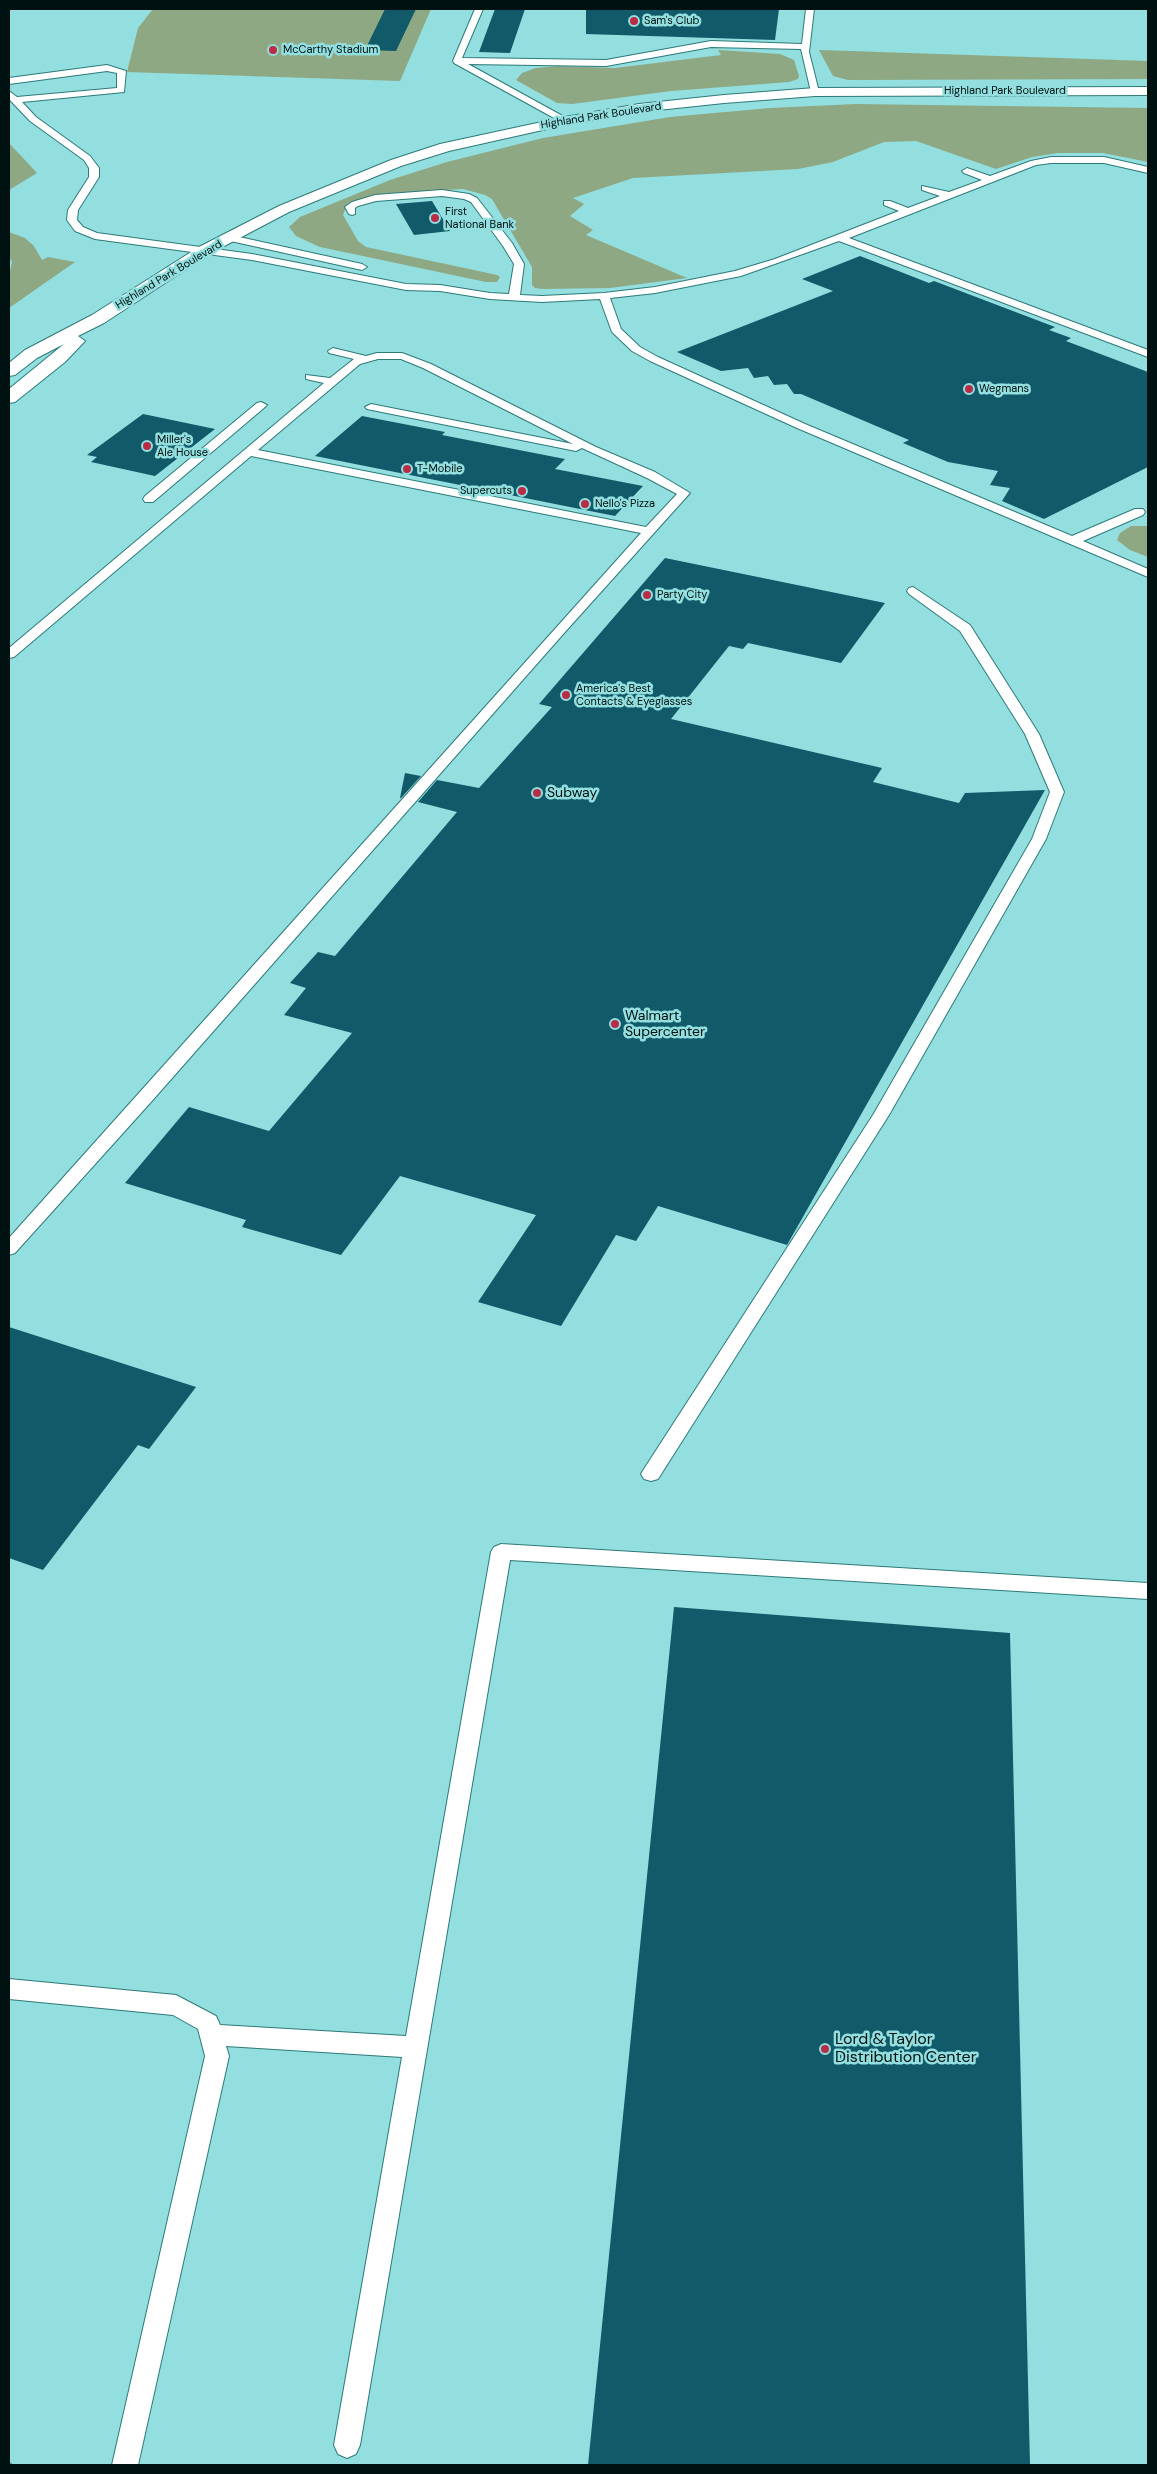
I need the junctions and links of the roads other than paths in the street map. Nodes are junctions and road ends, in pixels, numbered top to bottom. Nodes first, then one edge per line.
1 (479, 9) edge
2 (810, 9) edge
3 (805, 47) junction
4 (456, 61) junction
5 (9, 81) edge
6 (815, 92) junction
7 (1147, 93) edge
8 (9, 94) edge
9 (17, 100) junction
10 (565, 121) junction
11 (1148, 170) edge
12 (967, 172) dead end
13 (992, 180) junction
14 (926, 188) dead end
15 (950, 196) junction
16 (886, 203) dead end
17 (352, 212) dead end
18 (909, 212) junction
19 (854, 222) dead end
20 (868, 228) junction
21 (230, 238) junction
22 (840, 238) junction
23 (810, 239) dead end
24 (824, 244) junction
25 (205, 250) junction
26 (758, 254) dead end
27 (778, 261) junction
28 (372, 268) dead end
29 (707, 268) dead end
30 (391, 273) dead end
31 (727, 276) junction
32 (440, 288) junction
33 (604, 296) junction
34 (514, 297) junction
35 (98, 319) junction
36 (333, 352) dead end
37 (1148, 354) edge
38 (367, 359) junction
39 (9, 371) edge
40 (310, 377) dead end
41 (332, 382) junction
42 (9, 398) edge
43 (261, 405) dead end
44 (371, 407) dead end
45 (248, 452) junction
46 (601, 452) junction
47 (185, 506) junction
48 (1138, 512) dead end
49 (648, 531) junction
50 (1072, 541) junction
51 (1148, 573) edge
52 (913, 591) dead end
53 (9, 654) edge
54 (9, 1249) edge
55 (651, 1474) dead end
56 (1148, 1591) edge
57 (9, 1989) edge
58 (212, 2036) junction
59 (416, 2047) junction
60 (347, 2445) dead end
61 (125, 2465) edge

1 - 4 lane
2 - 3 lane
3 - 4 lane
3 - 6 lane
4 - 10 lane
5 - 9 lane
6 - 7 main road, Highland Park Boulevard
6 - 10 main road, Highland Park Boulevard
8 - 9 lane
9 - 25 lane
10 - 21 main road, Highland Park Boulevard
11 - 13 lane
12 - 13 lane
13 - 15 lane
14 - 15 lane
15 - 18 lane
16 - 18 lane
17 - 34 lane
18 - 20 lane
19 - 20 lane
20 - 22 lane
21 - 25 main road, Highland Park Boulevard
21 - 28 lane
22 - 24 lane
22 - 37 lane
23 - 24 lane
24 - 27 lane
25 - 32 lane
25 - 35 main road, Highland Park Boulevard
26 - 27 lane
27 - 31 lane
29 - 31 lane
30 - 32 lane
31 - 33 lane
32 - 34 lane
33 - 34 lane
33 - 50 lane
35 - 39 main road, Highland Park Boulevard
35 - 42 main road, Highland Park Boulevard
36 - 38 lane
38 - 41 lane
38 - 46 lane
40 - 41 lane
41 - 45 lane
43 - 47 lane
44 - 46 lane
45 - 47 lane
45 - 49 lane
46 - 49 lane
47 - 53 lane
48 - 50 lane
49 - 54 lane
50 - 51 lane
52 - 55 lane
56 - 59 lane
57 - 58 lane
58 - 59 lane
58 - 61 lane
59 - 60 lane

